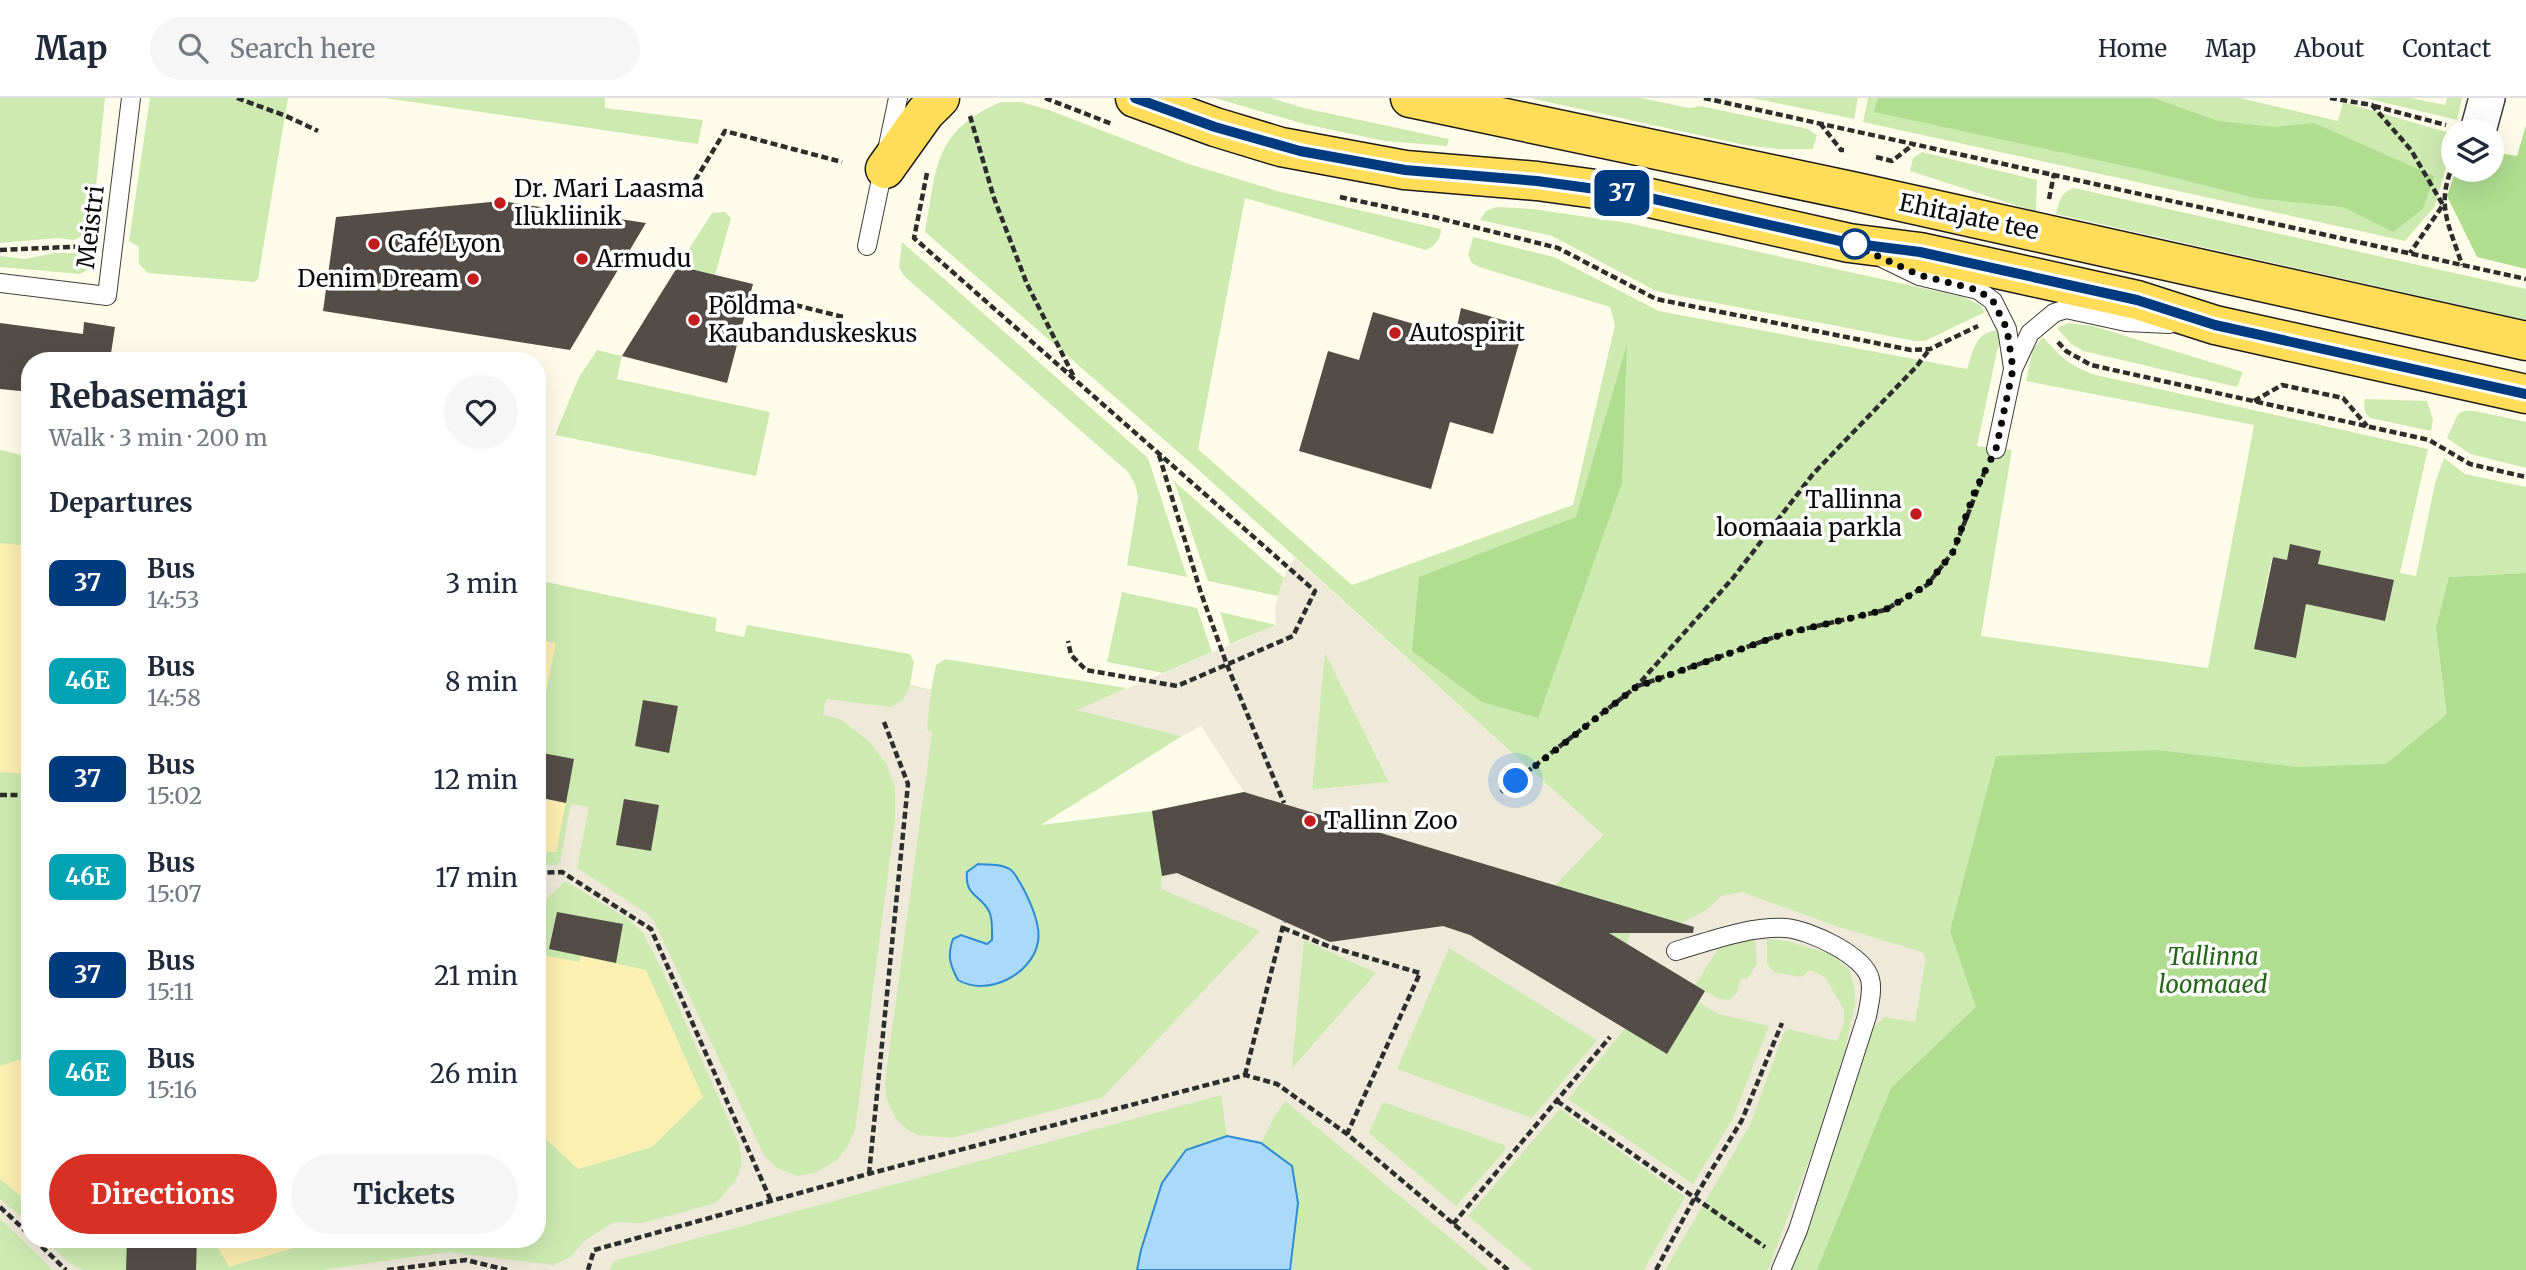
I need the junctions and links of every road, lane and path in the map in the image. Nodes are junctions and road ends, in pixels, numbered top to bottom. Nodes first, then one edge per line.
1 (131, 98) edge
2 (237, 98) edge
3 (898, 98) edge
4 (1045, 98) edge
5 (1410, 98) edge
6 (1704, 98) edge
7 (2330, 98) edge
8 (2487, 98) edge
9 (954, 103) edge
10 (2372, 105) junction
11 (1127, 112) edge
12 (2471, 119) edge
13 (1819, 122) junction
14 (2441, 122) edge
15 (318, 131) dead end
16 (1915, 143) junction
17 (1854, 153) dead end
18 (1867, 156) dead end
19 (842, 162) dead end
20 (885, 169) junction
21 (928, 170) dead end
22 (2054, 174) junction
23 (2446, 182) edge
24 (678, 184) dead end
25 (1329, 194) dead end
26 (2049, 201) dead end
27 (2442, 205) junction
28 (1849, 243) junction
29 (92, 246) dead end
30 (867, 246) dead end
31 (0, 250) edge
32 (2410, 253) junction
33 (2462, 265) junction
34 (2526, 279) edge
35 (0, 283) edge
36 (775, 300) dead end
37 (843, 317) dead end
38 (1983, 324) dead end
39 (2215, 325) junction
40 (2054, 337) dead end
41 (2526, 341) edge
42 (1930, 349) junction
43 (2013, 369) junction
44 (1076, 381) junction
45 (2526, 394) edge
46 (2253, 401) junction
47 (2368, 427) junction
48 (1996, 449) joint
49 (1159, 454) junction
50 (2526, 477) edge
51 (1068, 641) dead end
52 (1227, 665) junction
53 (1636, 687) junction
54 (884, 722) dead end
55 (1501, 792) dead end
56 (0, 795) edge
57 (21, 795) edge
58 (1284, 803) dead end
59 (546, 873) edge
60 (1676, 951) dead end
61 (1782, 1023) dead end
62 (1610, 1037) dead end
63 (1245, 1075) junction
64 (1557, 1101) junction
65 (1347, 1134) junction
66 (869, 1174) junction
67 (1695, 1197) junction
68 (771, 1201) junction
69 (0, 1206) edge
70 (1453, 1224) junction
71 (21, 1226) edge
72 (43, 1248) edge
73 (1782, 1265) edge
74 (66, 1270) edge
75 (387, 1270) edge
76 (507, 1270) edge
77 (588, 1270) edge
78 (1508, 1270) edge
79 (1656, 1270) edge

1 - 35 lane, Meistri
2 - 15 path
3 - 20 lane
4 - 11 path
5 - 41 main road, Ehitajate tee
6 - 13 path
7 - 10 path
8 - 12 street
9 - 20 main road
9 - 44 path
10 - 14 path
10 - 27 path
11 - 28 main road, Ehitajate tee
13 - 16 path
13 - 17 path
16 - 18 path
16 - 22 path
19 - 24 path
20 - 30 lane
21 - 44 path
22 - 26 path
22 - 32 path
23 - 27 path
25 - 42 path
27 - 32 path
27 - 33 path
28 - 39 main road, Ehitajate tee
28 - 43 lane
29 - 31 path
32 - 33 path
33 - 34 path
36 - 37 path
38 - 42 path
39 - 43 lane
39 - 45 main road, Ehitajate tee
40 - 46 path
42 - 53 path
43 - 48 lane
44 - 49 path
46 - 47 path
46 - 47 path
47 - 50 path
48 - 53 path
49 - 52 path
49 - 52 path
51 - 52 path
52 - 58 path
53 - 55 path
54 - 66 path
56 - 57 path
59 - 68 path
60 - 73 lane
61 - 67 path
62 - 64 path
63 - 65 path
63 - 65 path
63 - 66 path
64 - 67 path
64 - 70 path
65 - 70 path
66 - 68 path
67 - 73 path
67 - 79 path
68 - 77 path
69 - 71 path
70 - 78 path
72 - 74 path
75 - 76 path

